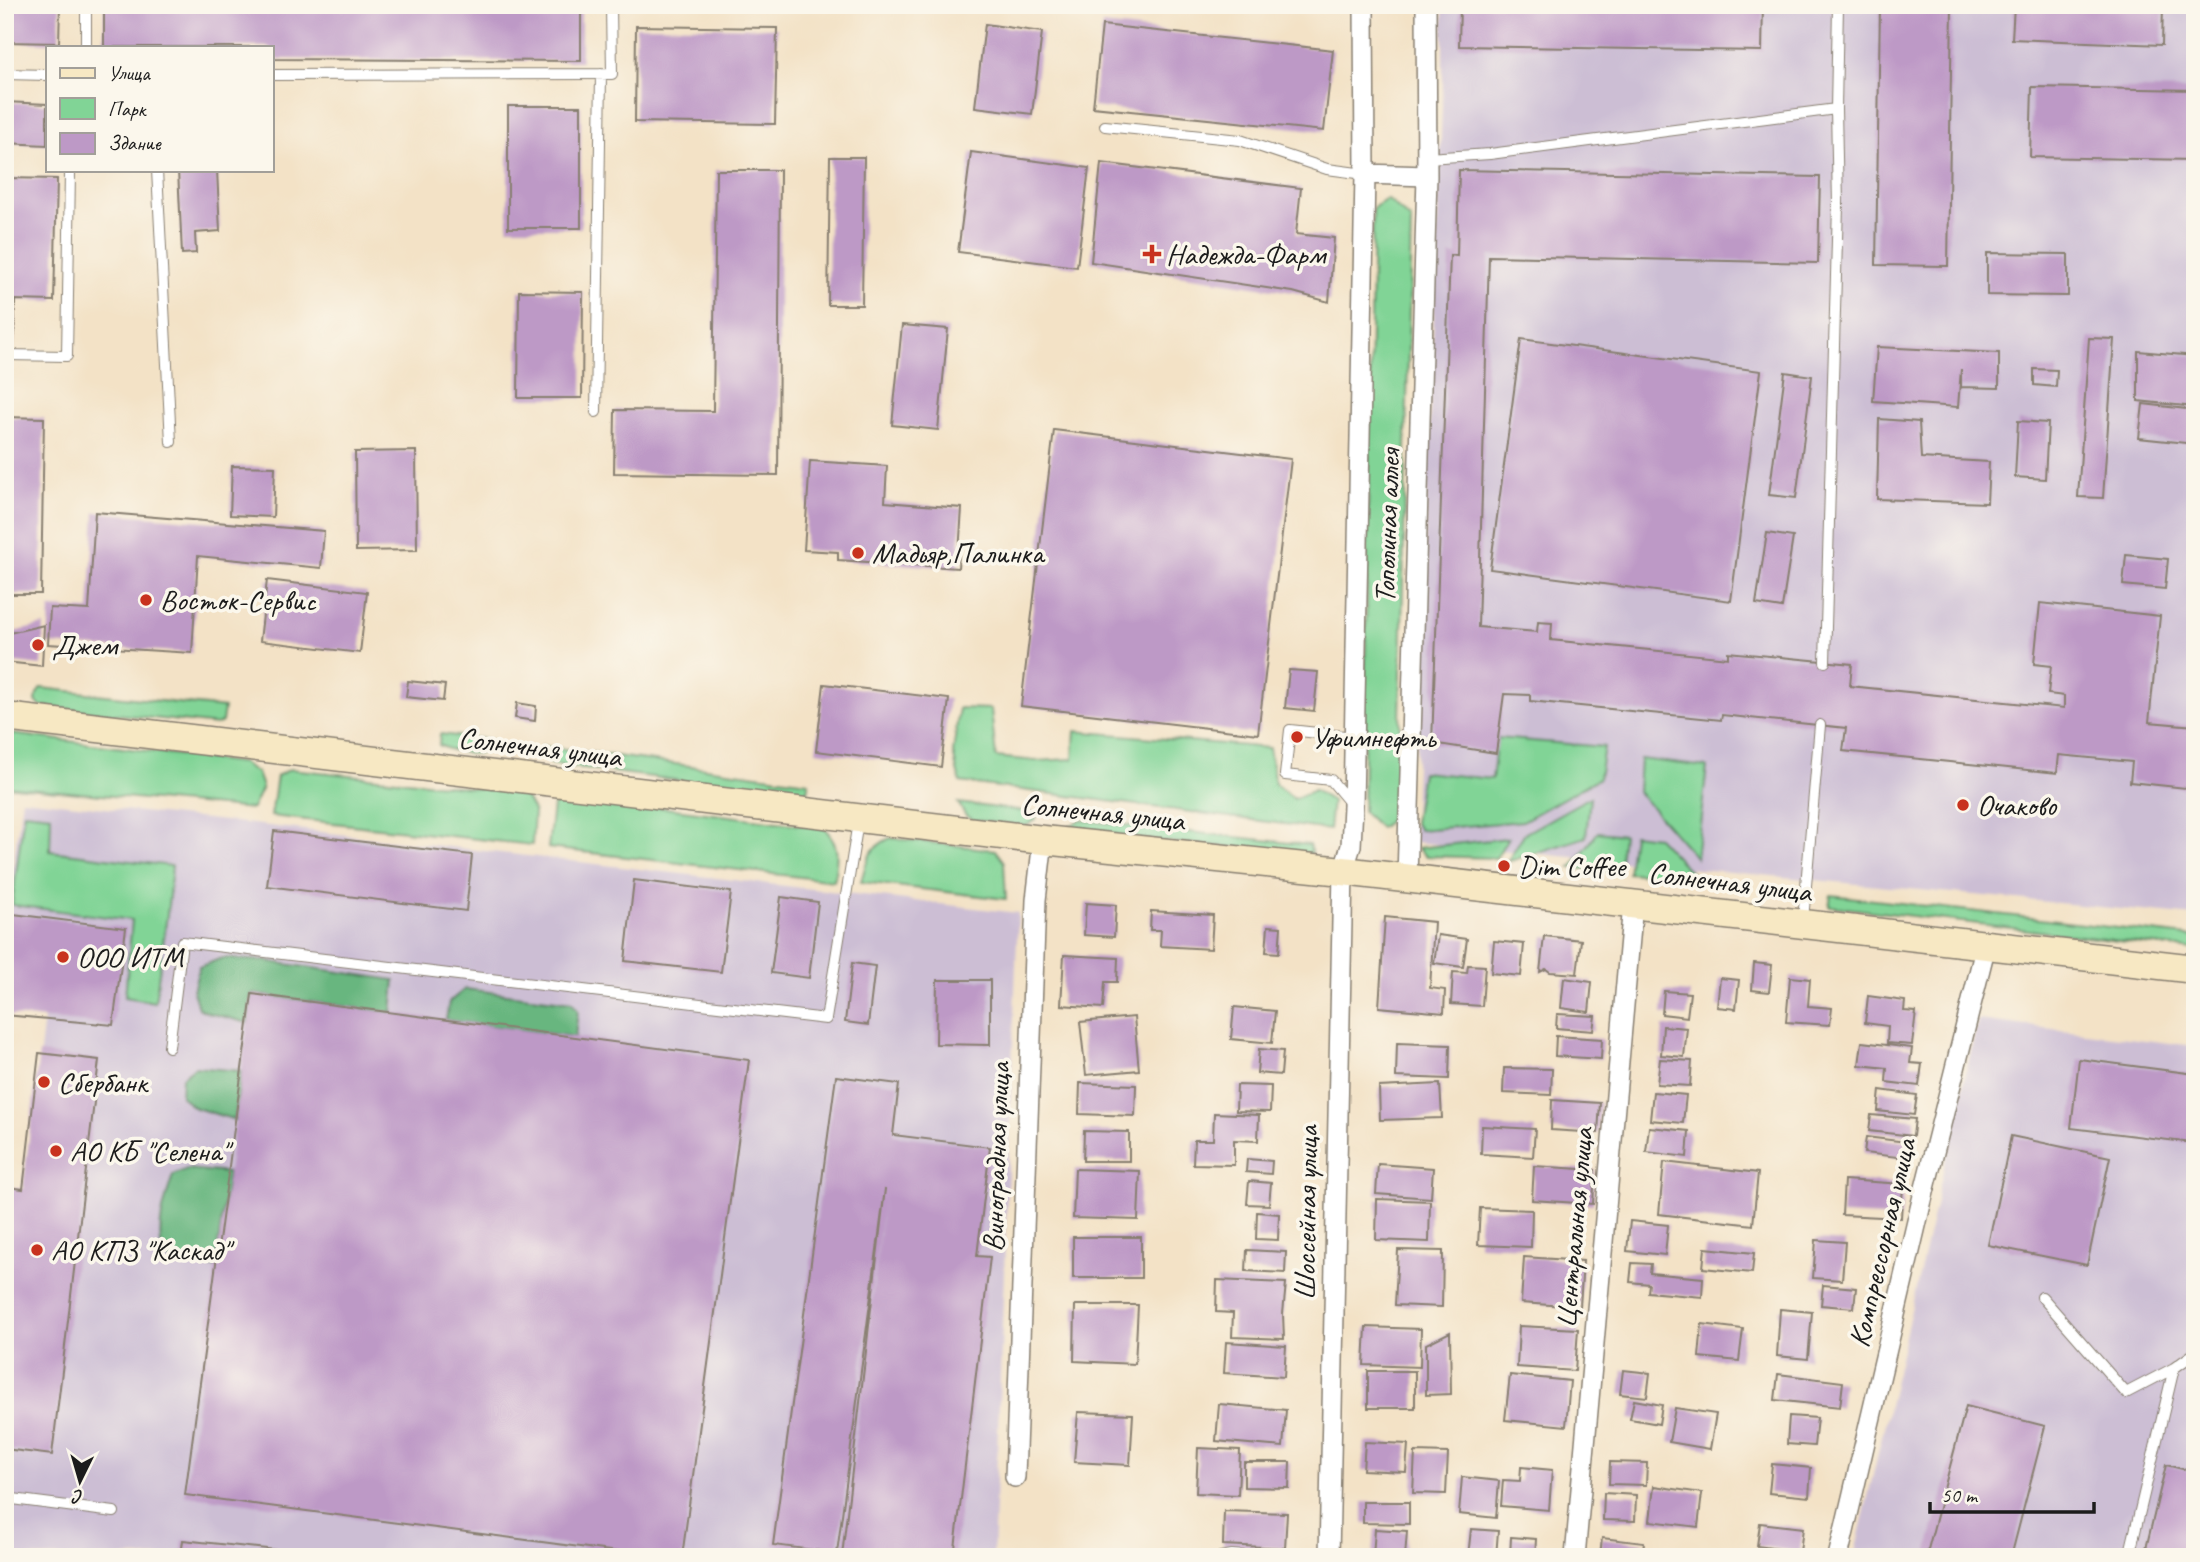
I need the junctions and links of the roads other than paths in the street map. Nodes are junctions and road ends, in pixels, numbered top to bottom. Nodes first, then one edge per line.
1 (86, 5) edge
2 (611, 5) edge
3 (1364, 5) edge
4 (1426, 5) edge
5 (1838, 5) edge
6 (86, 46) edge
7 (5, 74) edge
8 (601, 74) junction
9 (46, 75) edge
10 (273, 75) edge
11 (1836, 109) junction
12 (1105, 126) dead end
13 (1427, 167) junction
14 (156, 172) edge
15 (70, 173) dead end
16 (1365, 174) junction
17 (5, 355) edge
18 (596, 412) dead end
19 (171, 442) dead end
20 (1825, 662) dead end
21 (5, 717) edge
22 (1821, 725) dead end
23 (1354, 737) junction
24 (1353, 806) junction
25 (859, 818) junction
26 (1043, 840) junction
27 (1343, 871) junction
28 (1407, 878) junction
29 (1633, 904) junction
30 (1802, 924) junction
31 (1986, 945) junction
32 (2195, 969) edge
33 (169, 1047) dead end
34 (2042, 1297) dead end
35 (2195, 1353) edge
36 (2174, 1368) junction
37 (1015, 1477) dead end
38 (5, 1498) edge
39 (114, 1512) dead end
40 (1221, 1557) edge
41 (1257, 1557) edge
42 (1329, 1557) edge
43 (1575, 1557) edge
44 (1838, 1557) edge
45 (2129, 1557) edge

1 - 6 lane
2 - 8 lane
3 - 16 street, Тополиная аллея
4 - 13 street, Тополиная аллея
5 - 11 lane
7 - 9 lane
8 - 10 lane
8 - 18 lane
11 - 13 lane
11 - 20 lane
12 - 16 lane
13 - 16 street
13 - 28 street, Тополиная аллея
14 - 19 lane
15 - 17 lane
16 - 23 street, Тополиная аллея
21 - 25 main road, Солнечная улица
22 - 30 lane
23 - 24 street, Тополиная аллея
23 - 24 lane
24 - 27 street, Тополиная аллея
25 - 26 main road, Солнечная улица
25 - 33 lane
26 - 27 main road, Солнечная улица
26 - 37 street, Виноградная улица
27 - 28 main road, Солнечная улица
27 - 42 street, Шоссейная улица
28 - 29 main road, Солнечная улица
29 - 30 main road, Солнечная улица
29 - 43 street, Центральная улица
30 - 31 main road, Солнечная улица
31 - 32 main road, Солнечная улица
31 - 44 street, Компрессорная улица
34 - 36 lane
35 - 36 lane
36 - 45 lane
38 - 39 lane
40 - 41 lane

